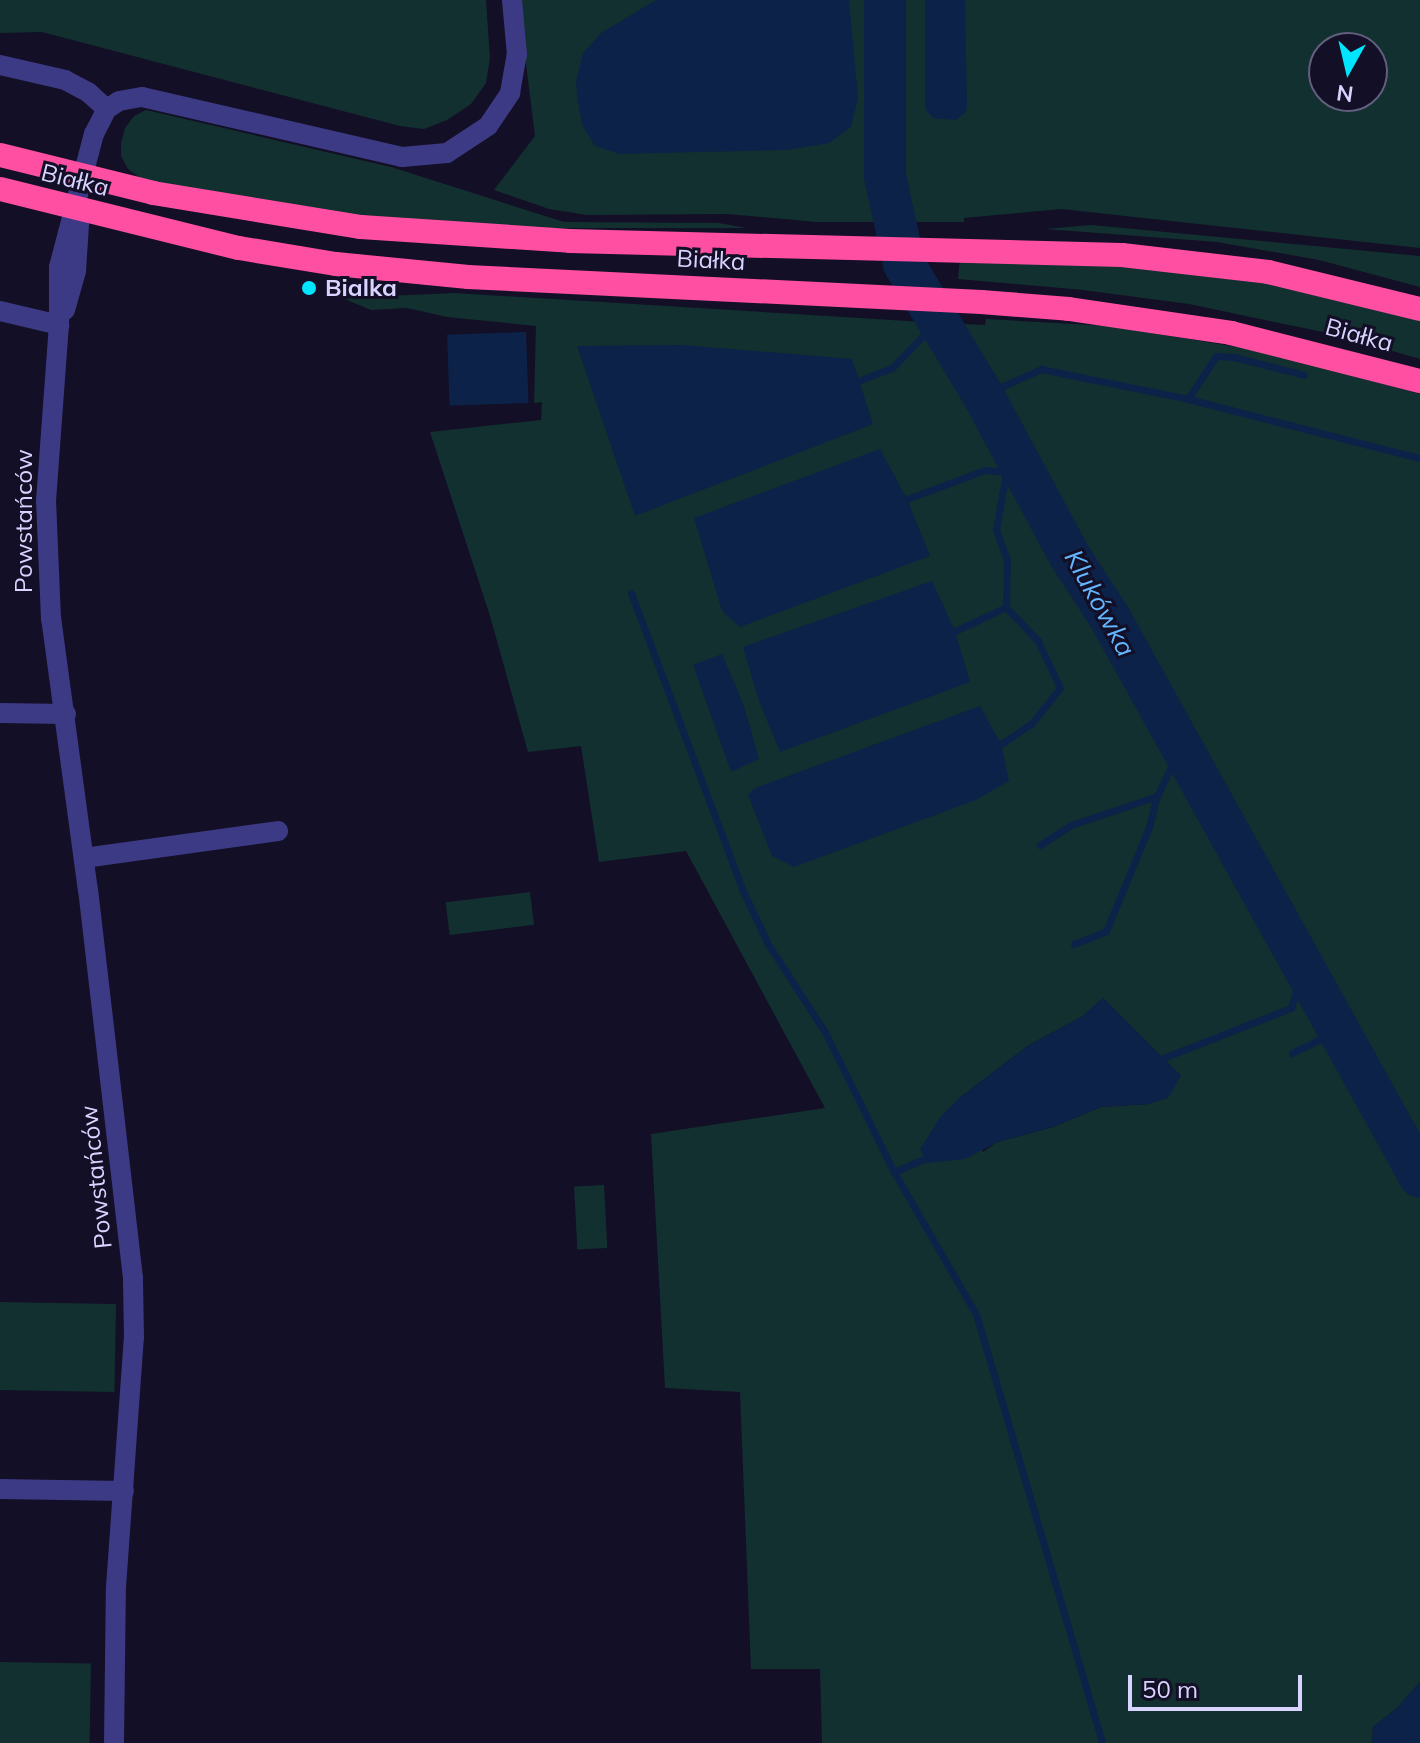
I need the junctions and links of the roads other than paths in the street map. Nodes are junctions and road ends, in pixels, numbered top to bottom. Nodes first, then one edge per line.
1 (512, 0) edge
2 (0, 65) edge
3 (107, 109) junction
4 (0, 155) edge
5 (84, 176) junction
6 (0, 189) edge
7 (77, 209) junction
8 (1420, 309) edge
9 (0, 311) edge
10 (59, 325) junction
11 (1420, 381) edge
12 (0, 713) edge
13 (66, 714) junction
14 (278, 831) dead end
15 (84, 858) junction
16 (0, 1489) edge
17 (124, 1491) junction
18 (114, 1743) edge

1 - 3 street
2 - 3 street
3 - 5 street, Powstańców
4 - 5 highway, Białka
5 - 7 street, Powstańców
5 - 8 highway, Białka
6 - 7 highway, Białka
7 - 10 street, Powstańców
7 - 11 highway, Białka
9 - 10 street
10 - 13 street, Powstańców
12 - 13 street
13 - 15 street, Powstańców
14 - 15 street
15 - 17 street, Powstańców
16 - 17 street
17 - 18 street, Powstańców

